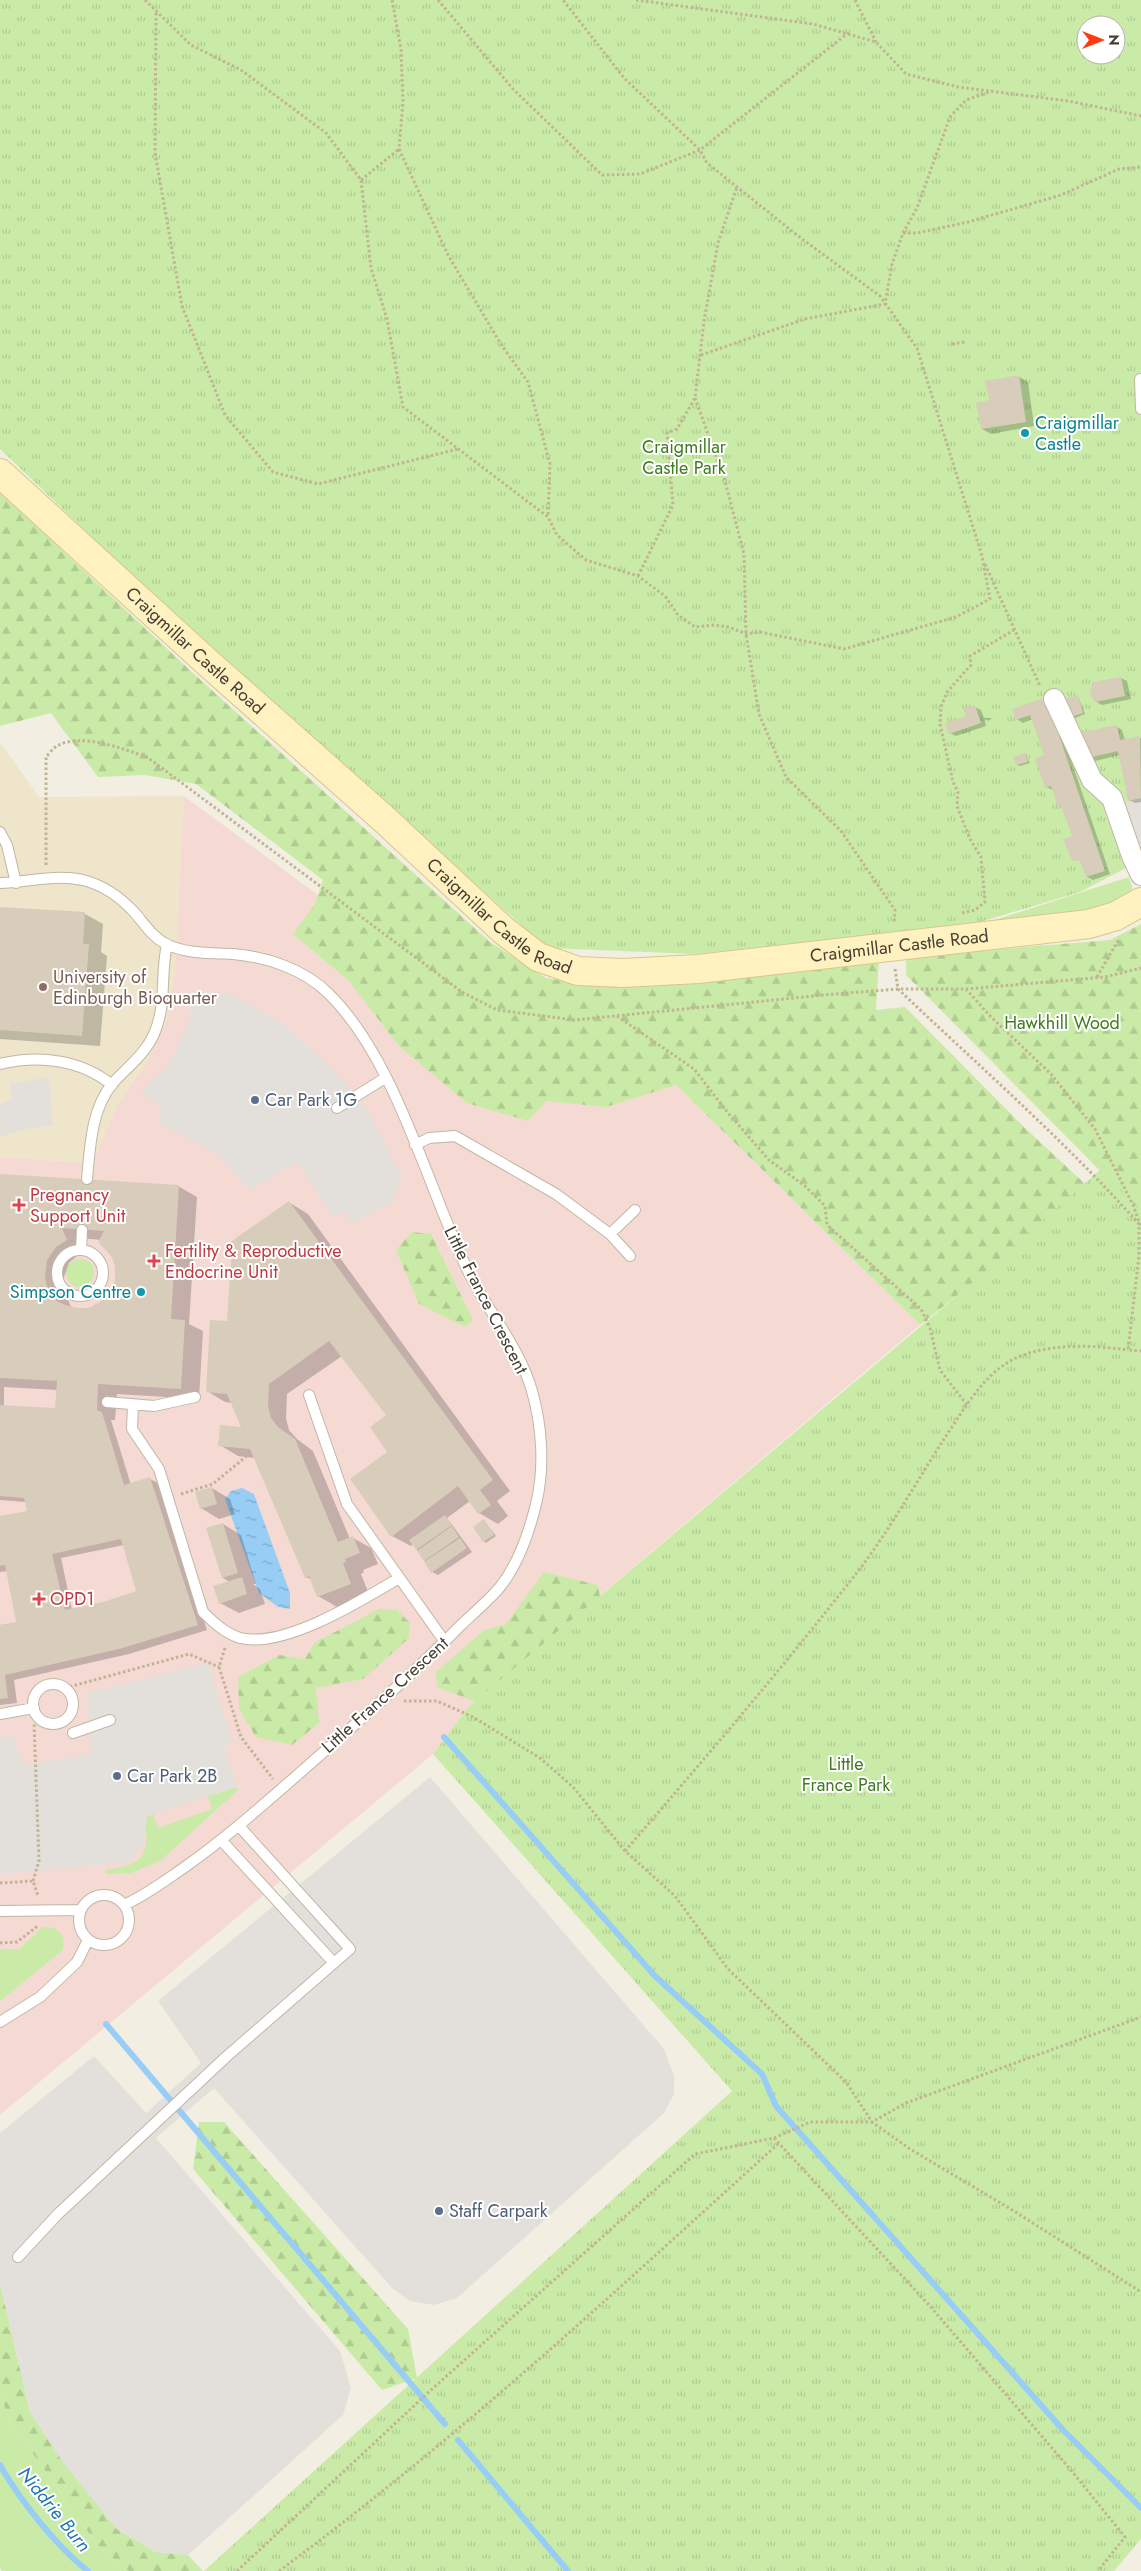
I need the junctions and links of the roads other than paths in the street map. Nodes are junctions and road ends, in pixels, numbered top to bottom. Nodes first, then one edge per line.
1 (1140, 379) edge
2 (1141, 409) edge
3 (0, 473) edge
4 (1054, 699) road end
5 (0, 832) edge
6 (1141, 875) edge
7 (16, 882) junction
8 (0, 883) edge
9 (1141, 902) edge
10 (167, 944) junction
11 (0, 1064) edge
12 (386, 1078) junction
13 (112, 1085) junction
14 (337, 1108) dead end
15 (415, 1145) junction
16 (86, 1179) dead end
17 (635, 1210) dead end
18 (82, 1230) dead end
19 (610, 1234) junction
20 (81, 1250) junction
21 (630, 1256) dead end
22 (309, 1395) dead end
23 (196, 1397) dead end
24 (107, 1402) dead end
25 (133, 1404) junction
26 (399, 1578) junction
27 (445, 1642) junction
28 (34, 1708) junction
29 (0, 1714) edge
30 (110, 1720) dead end
31 (73, 1733) dead end
32 (239, 1826) junction
33 (222, 1841) junction
34 (124, 1905) junction
35 (81, 1910) junction
36 (0, 1911) edge
37 (88, 1940) junction
38 (334, 1963) junction
39 (0, 2022) edge
40 (18, 2257) dead end

1 - 2 lane
3 - 9 street, Craigmillar Castle Road
4 - 6 street
5 - 7 lane
7 - 8 lane, Little France Crescent
7 - 10 lane, Little France Crescent
10 - 12 lane, Little France Crescent
10 - 13 lane
11 - 13 lane
12 - 14 lane
12 - 15 lane, Little France Crescent
13 - 16 lane
15 - 19 lane
15 - 27 lane, Little France Crescent
17 - 19 lane
18 - 20 lane
19 - 21 lane
20 - 20 lane
22 - 26 lane
23 - 25 lane
24 - 25 lane
25 - 26 lane
26 - 27 lane
27 - 32 lane, Little France Crescent
28 - 28 lane
28 - 29 lane
30 - 31 lane
32 - 33 lane, Little France Crescent
32 - 38 lane
33 - 34 lane, Little France Crescent
33 - 38 lane
34 - 35 lane
34 - 37 lane
35 - 36 lane
35 - 37 lane
37 - 39 lane
38 - 40 lane

